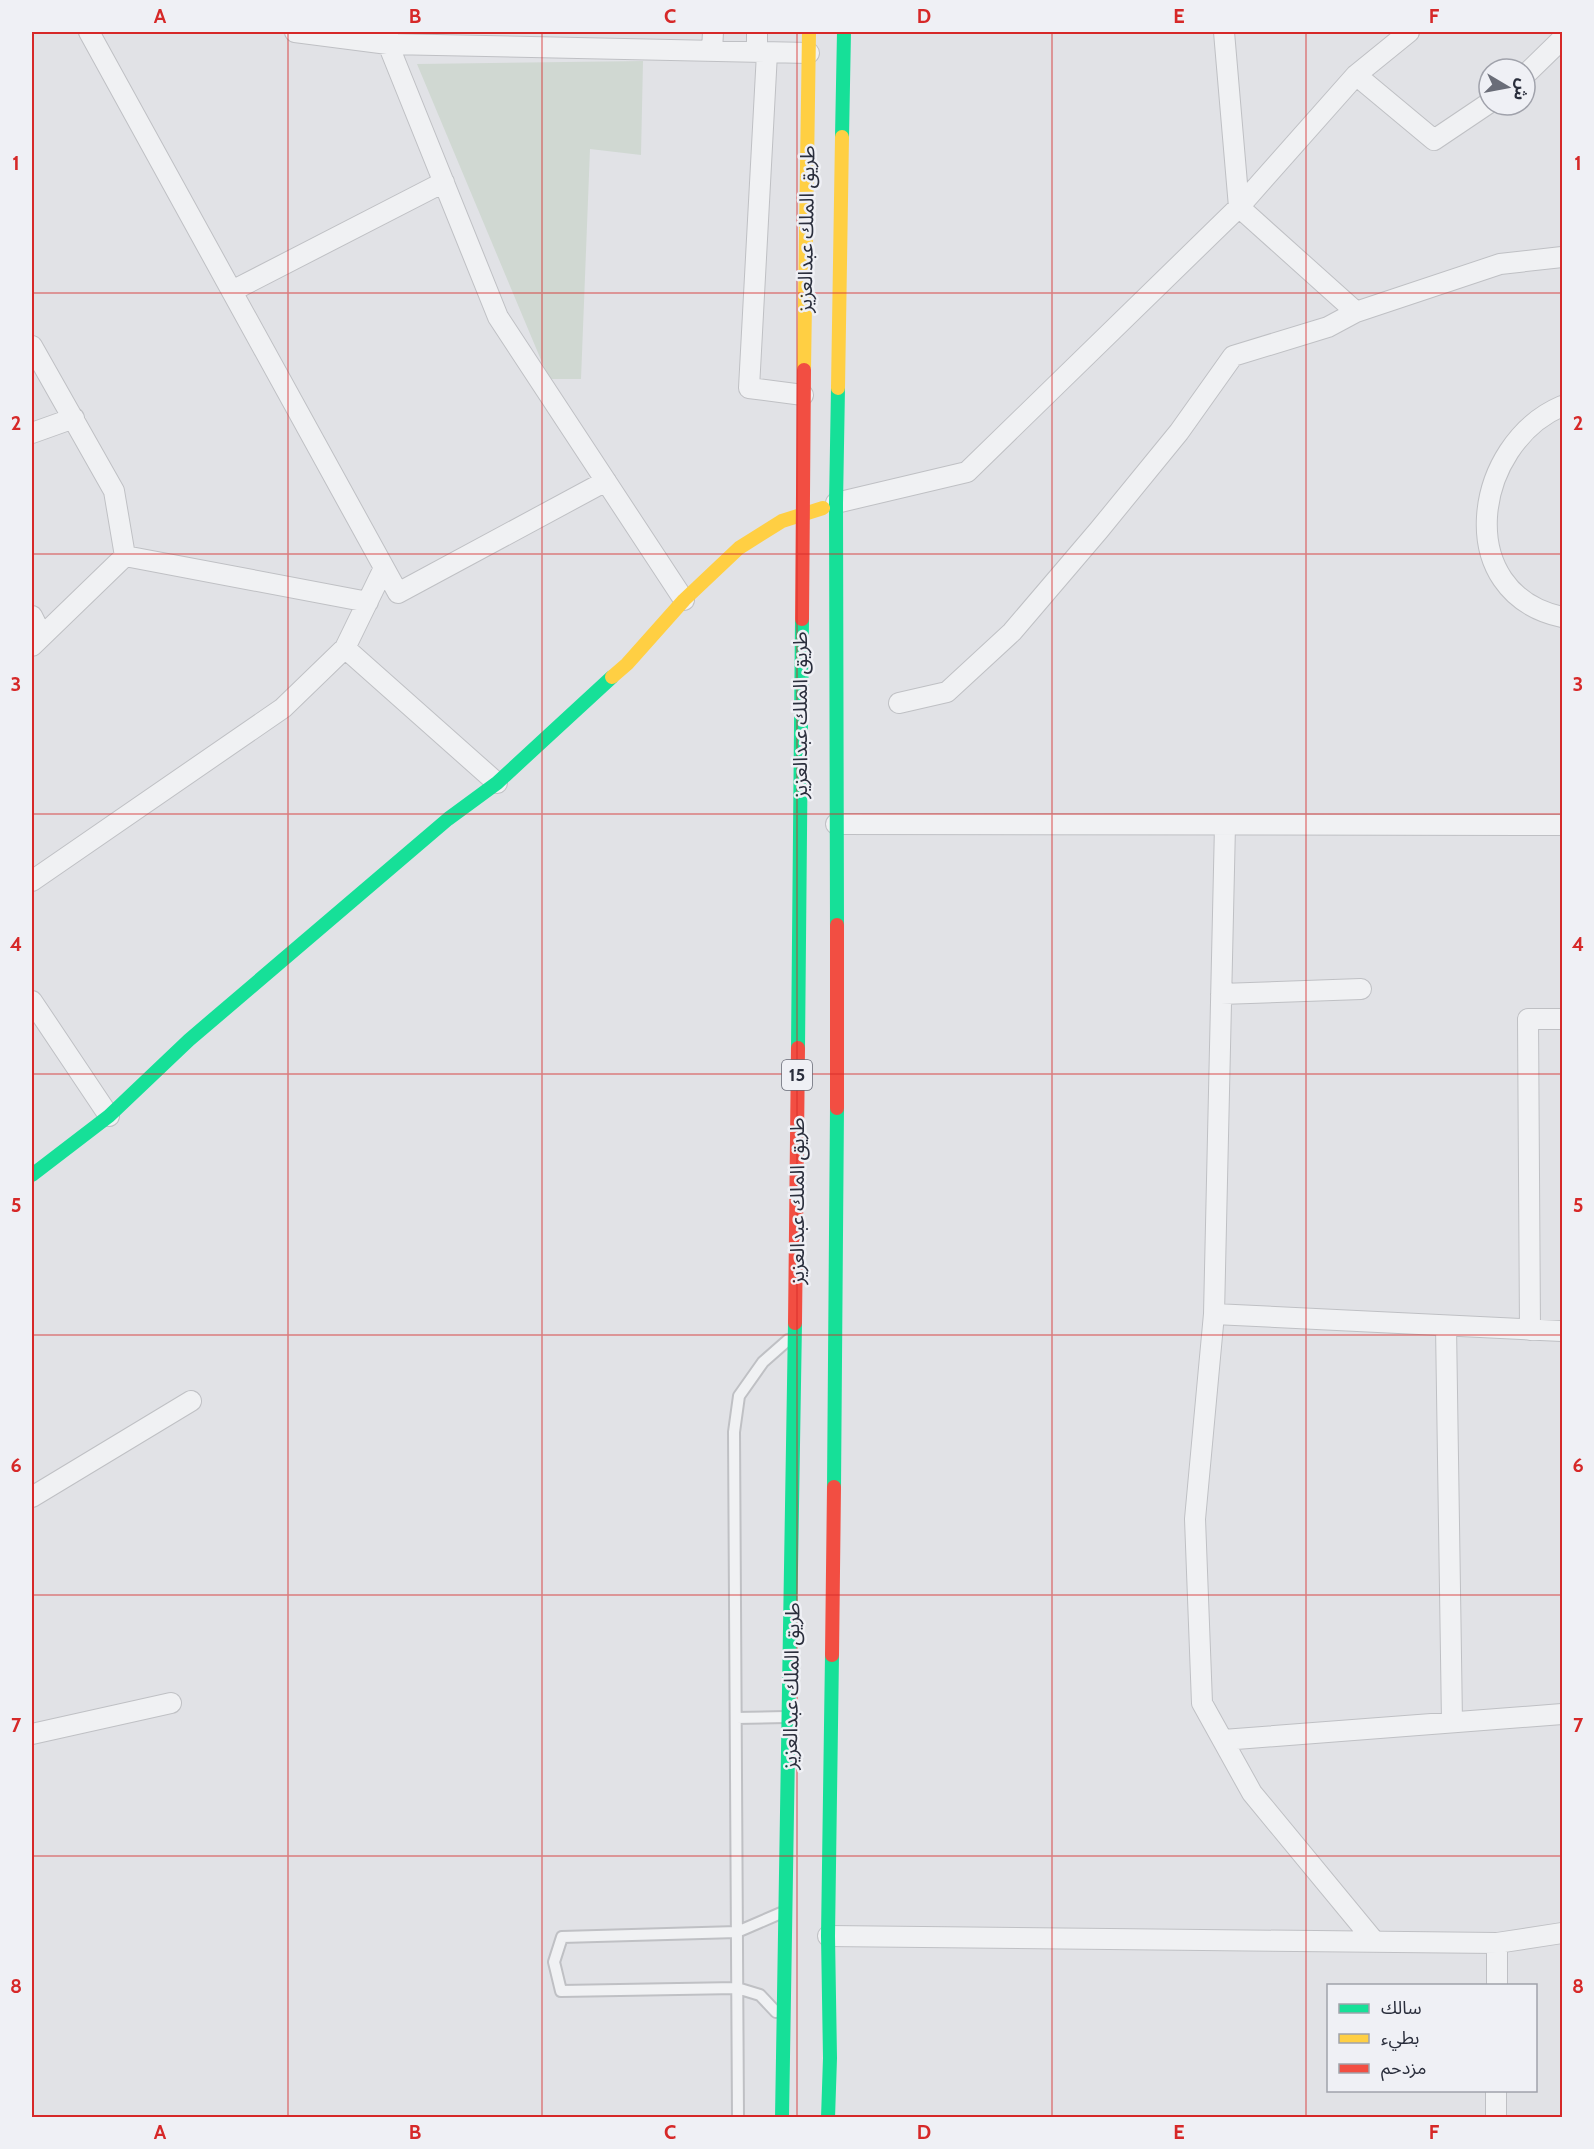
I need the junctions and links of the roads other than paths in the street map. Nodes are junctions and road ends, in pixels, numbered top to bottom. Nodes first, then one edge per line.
1 (89, 32) edge
2 (295, 32) edge
3 (713, 32) edge
4 (756, 32) edge
5 (809, 32) edge
6 (844, 32) edge
7 (1224, 32) edge
8 (1409, 32) edge
9 (388, 38) edge
10 (1563, 39) edge
11 (554, 40) edge
12 (712, 51) junction
13 (762, 52) junction
14 (809, 53) junction
15 (1537, 64) edge
16 (1356, 75) junction
17 (1477, 111) edge
18 (444, 182) junction
19 (1239, 207) junction
20 (1563, 257) edge
21 (232, 291) junction
22 (1356, 312) junction
23 (32, 346) edge
24 (803, 395) junction
25 (1563, 406) edge
26 (74, 418) junction
27 (32, 433) edge
28 (606, 481) junction
29 (836, 503) junction
30 (802, 514) junction
31 (125, 556) junction
32 (384, 568) junction
33 (684, 600) junction
34 (368, 602) junction
35 (32, 616) edge
36 (1563, 617) edge
37 (37, 641) edge
38 (345, 648) junction
39 (899, 703) dead end
40 (497, 783) junction
41 (836, 824) junction
42 (1225, 825) junction
43 (1563, 825) edge
44 (32, 881) edge
45 (1361, 989) dead end
46 (1221, 994) junction
47 (32, 1001) edge
48 (1563, 1019) edge
49 (109, 1116) junction
50 (32, 1175) edge
51 (1214, 1314) junction
52 (1446, 1326) junction
53 (1530, 1330) junction
54 (1563, 1332) edge
55 (795, 1333) junction
56 (191, 1401) dead end
57 (32, 1497) edge
58 (171, 1703) dead end
59 (1563, 1714) edge
60 (736, 1718) junction
61 (790, 1718) junction
62 (1452, 1722) junction
63 (32, 1734) edge
64 (1223, 1740) junction
65 (787, 1910) junction
66 (737, 1932) junction
67 (1563, 1933) edge
68 (828, 1936) junction
69 (1375, 1942) junction
70 (1497, 1943) junction
71 (1497, 1984) edge
72 (737, 1988) junction
73 (784, 2020) junction
74 (1496, 2092) edge
75 (738, 2118) edge
76 (782, 2118) edge
77 (828, 2118) edge
78 (1496, 2118) edge

1 - 21 street
2 - 9 street
3 - 12 street
4 - 13 street
5 - 14 main road, طريق الملك عبدالعزيز / 15
6 - 29 main road, طريق الملك عبدالعزيز / 15
7 - 19 street
8 - 16 street
9 - 11 street
9 - 18 street
10 - 15 street
11 - 12 street
12 - 13 street
13 - 14 street
13 - 24 street
14 - 24 main road, طريق الملك عبدالعزيز / 15
16 - 17 street
16 - 19 street
18 - 21 street
18 - 28 street
19 - 22 street
19 - 29 street
20 - 22 street
21 - 32 street
22 - 39 street
23 - 26 street
24 - 30 main road, طريق الملك عبدالعزيز / 15
25 - 36 street
26 - 27 street
26 - 31 street
28 - 32 street
28 - 33 street
29 - 30 main road
29 - 41 main road, طريق الملك عبدالعزيز / 15
30 - 33 main road
30 - 55 main road, طريق الملك عبدالعزيز / 15
31 - 34 street
31 - 37 street
32 - 34 street
33 - 40 main road
34 - 38 street
35 - 37 street
38 - 40 street
38 - 44 street
40 - 49 main road
41 - 42 street
41 - 68 main road, طريق الملك عبدالعزيز / 15
42 - 43 street
42 - 46 street
45 - 46 street
46 - 51 street
47 - 49 street
48 - 53 street
49 - 50 main road
51 - 52 street
51 - 64 street
52 - 53 street
52 - 62 street
53 - 54 street
55 - 60 lane
55 - 61 main road, طريق الملك عبدالعزيز / 15
56 - 57 street
58 - 63 street
59 - 62 street
60 - 61 lane
60 - 66 lane
61 - 65 main road, طريق الملك عبدالعزيز / 15
62 - 64 street
64 - 69 street
65 - 66 lane
65 - 73 main road, طريق الملك عبدالعزيز / 15
66 - 72 lane
66 - 72 lane
67 - 70 street
68 - 69 street
68 - 77 main road, طريق الملك عبدالعزيز / 15
69 - 70 street
70 - 71 street
72 - 73 lane
72 - 75 lane
73 - 76 main road, طريق الملك عبدالعزيز / 15
74 - 78 street

